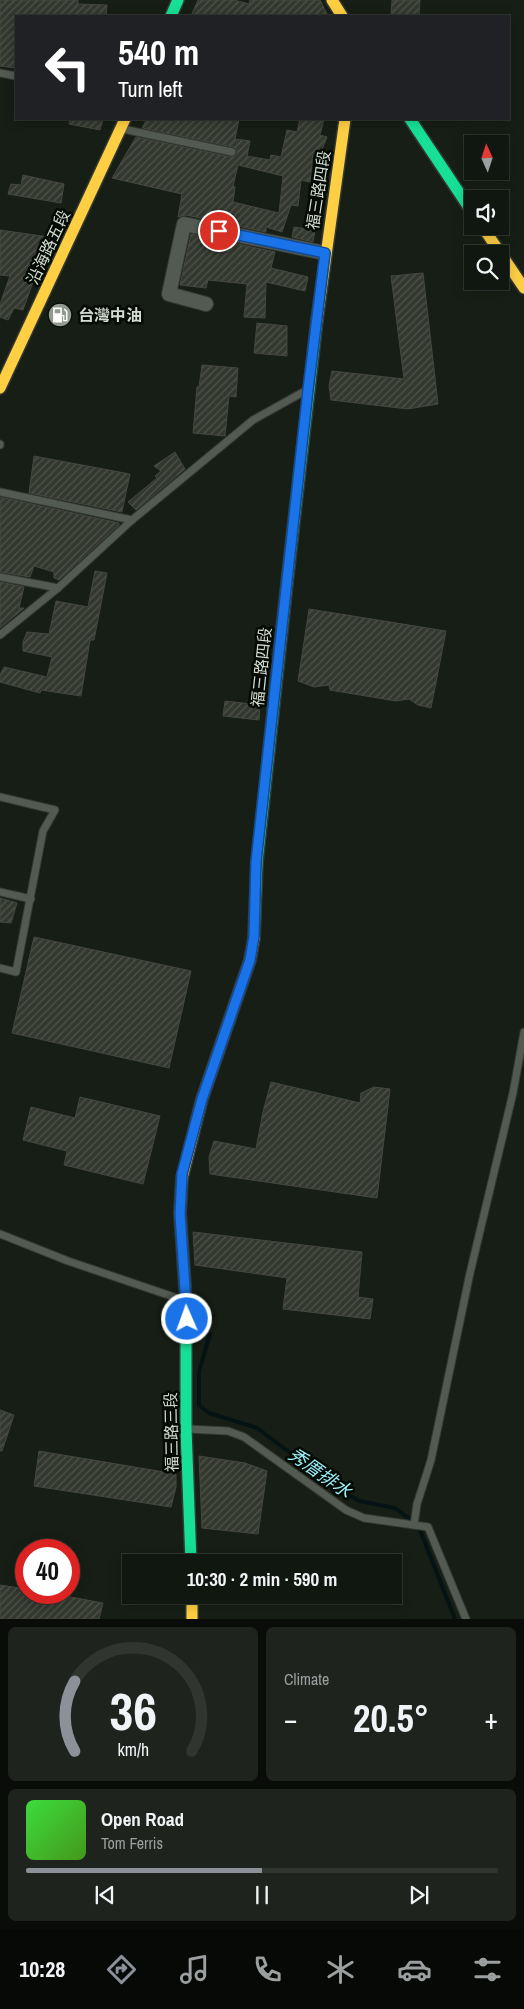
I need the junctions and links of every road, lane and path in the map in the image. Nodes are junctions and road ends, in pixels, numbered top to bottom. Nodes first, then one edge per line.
1 (178, 0) edge
2 (332, 0) edge
3 (171, 15) edge
4 (341, 15) edge
5 (0, 73) edge
6 (15, 76) edge
7 (345, 120) edge
8 (411, 120) edge
9 (123, 124) edge
10 (232, 152) dead end
11 (464, 200) edge
12 (488, 235) edge
13 (325, 253) junction
14 (524, 288) edge
15 (206, 304) dead end
16 (0, 388) edge
17 (308, 390) junction
18 (0, 492) edge
19 (132, 520) junction
20 (0, 577) edge
21 (58, 588) junction
22 (0, 635) edge
23 (0, 797) edge
24 (0, 892) edge
25 (31, 899) junction
26 (0, 968) edge
27 (524, 1032) edge
28 (0, 1234) edge
29 (186, 1302) junction
30 (186, 1429) junction
31 (414, 1525) junction
32 (191, 1554) edge
33 (192, 1604) edge
34 (192, 1619) edge
35 (466, 1619) edge

1 - 3 street
2 - 4 street
5 - 6 lane
7 - 13 street, 福三路四段
8 - 11 street
9 - 10 lane
9 - 16 street, 沿海路五段
12 - 14 street
13 - 15 street
13 - 17 street, 福三路四段
17 - 19 lane
17 - 29 street, 福三路四段
18 - 19 lane
19 - 21 lane
20 - 21 lane
21 - 22 lane
23 - 25 lane
24 - 25 lane
25 - 26 lane
27 - 31 lane
28 - 29 lane
29 - 30 street, 福三路三段
30 - 31 lane
30 - 32 street, 福三路三段
31 - 35 lane
33 - 34 street

